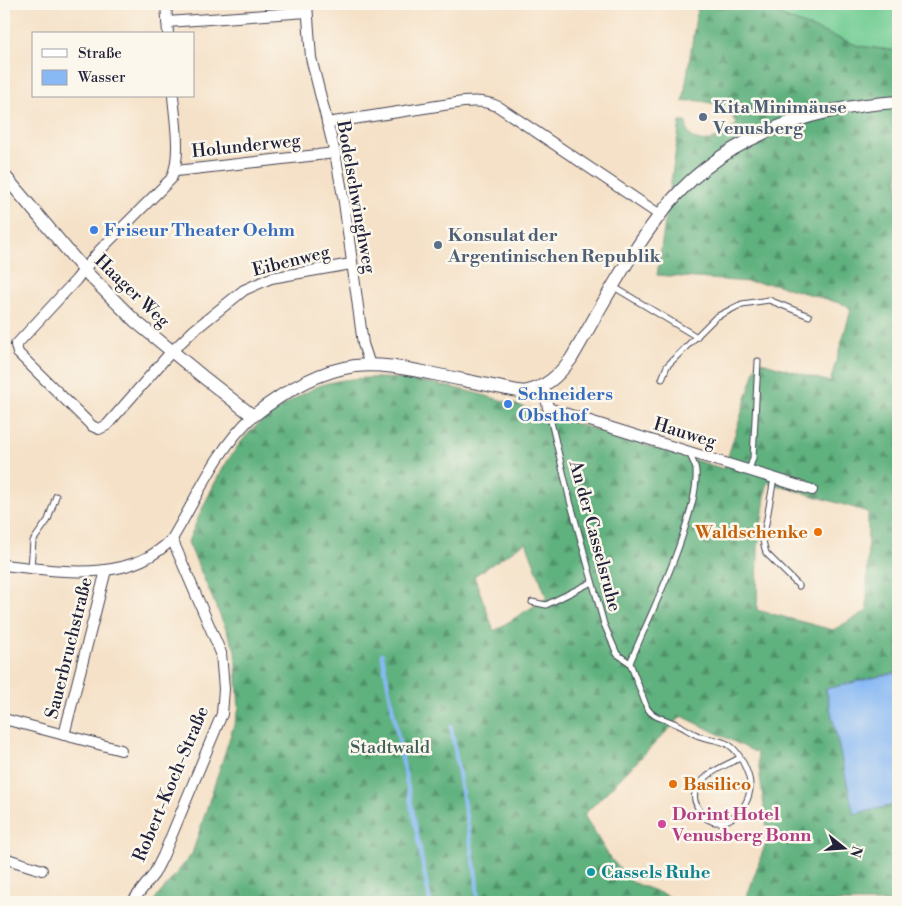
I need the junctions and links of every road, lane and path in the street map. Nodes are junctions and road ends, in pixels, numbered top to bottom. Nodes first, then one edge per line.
1 (166, 4) edge
2 (307, 8) edge
3 (167, 22) junction
4 (168, 32) edge
5 (173, 98) edge
6 (898, 102) edge
7 (327, 123) junction
8 (335, 153) junction
9 (176, 170) junction
10 (4, 175) edge
11 (660, 214) junction
12 (351, 264) junction
13 (84, 270) junction
14 (614, 287) junction
15 (809, 316) dead end
16 (697, 337) junction
17 (171, 352) junction
18 (758, 361) dead end
19 (370, 365) junction
20 (662, 379) dead end
21 (544, 386) junction
22 (548, 408) junction
23 (253, 416) junction
24 (688, 452) junction
25 (749, 470) junction
26 (774, 478) junction
27 (812, 490) dead end
28 (56, 496) dead end
29 (172, 539) junction
30 (4, 565) edge
31 (31, 568) junction
32 (106, 570) junction
33 (592, 582) junction
34 (799, 586) dead end
35 (532, 602) dead end
36 (630, 664) junction
37 (4, 718) edge
38 (64, 735) junction
39 (121, 750) dead end
40 (740, 758) junction
41 (4, 858) edge
42 (42, 870) dead end
43 (132, 902) edge

1 - 3 street
2 - 3 street
2 - 7 street, Bodelschwinghweg
3 - 4 street
5 - 9 street
6 - 11 street
7 - 8 street, Bodelschwinghweg
7 - 11 street
8 - 9 street, Holunderweg
8 - 12 street, Bodelschwinghweg
9 - 13 street, Holunderweg
10 - 13 street, Haager Weg
11 - 14 street
12 - 17 street, Eibenweg
12 - 19 street, Bodelschwinghweg
13 - 17 street, Haager Weg
13 - 17 street, Holunderweg
14 - 16 lane
14 - 21 street
15 - 16 lane
16 - 20 lane
17 - 23 street, Haager Weg
18 - 25 lane
19 - 21 street
19 - 23 street
21 - 22 street
22 - 24 street, Hauweg
22 - 33 lane, An der Casselsruhe
23 - 29 street
24 - 25 street, Hauweg
24 - 36 lane, An der Casselsruhe
25 - 26 street, Hauweg
26 - 27 street, Hauweg
26 - 34 lane
28 - 31 lane
29 - 32 street
29 - 43 street, Robert-Koch-Straße
30 - 31 street
31 - 32 street
32 - 38 street, Sauerbruchstraße
33 - 35 lane
33 - 36 lane, An der Casselsruhe
36 - 40 lane, An der Casselsruhe
37 - 38 street
38 - 39 street
40 - 40 lane, An der Casselsruhe
41 - 42 street

